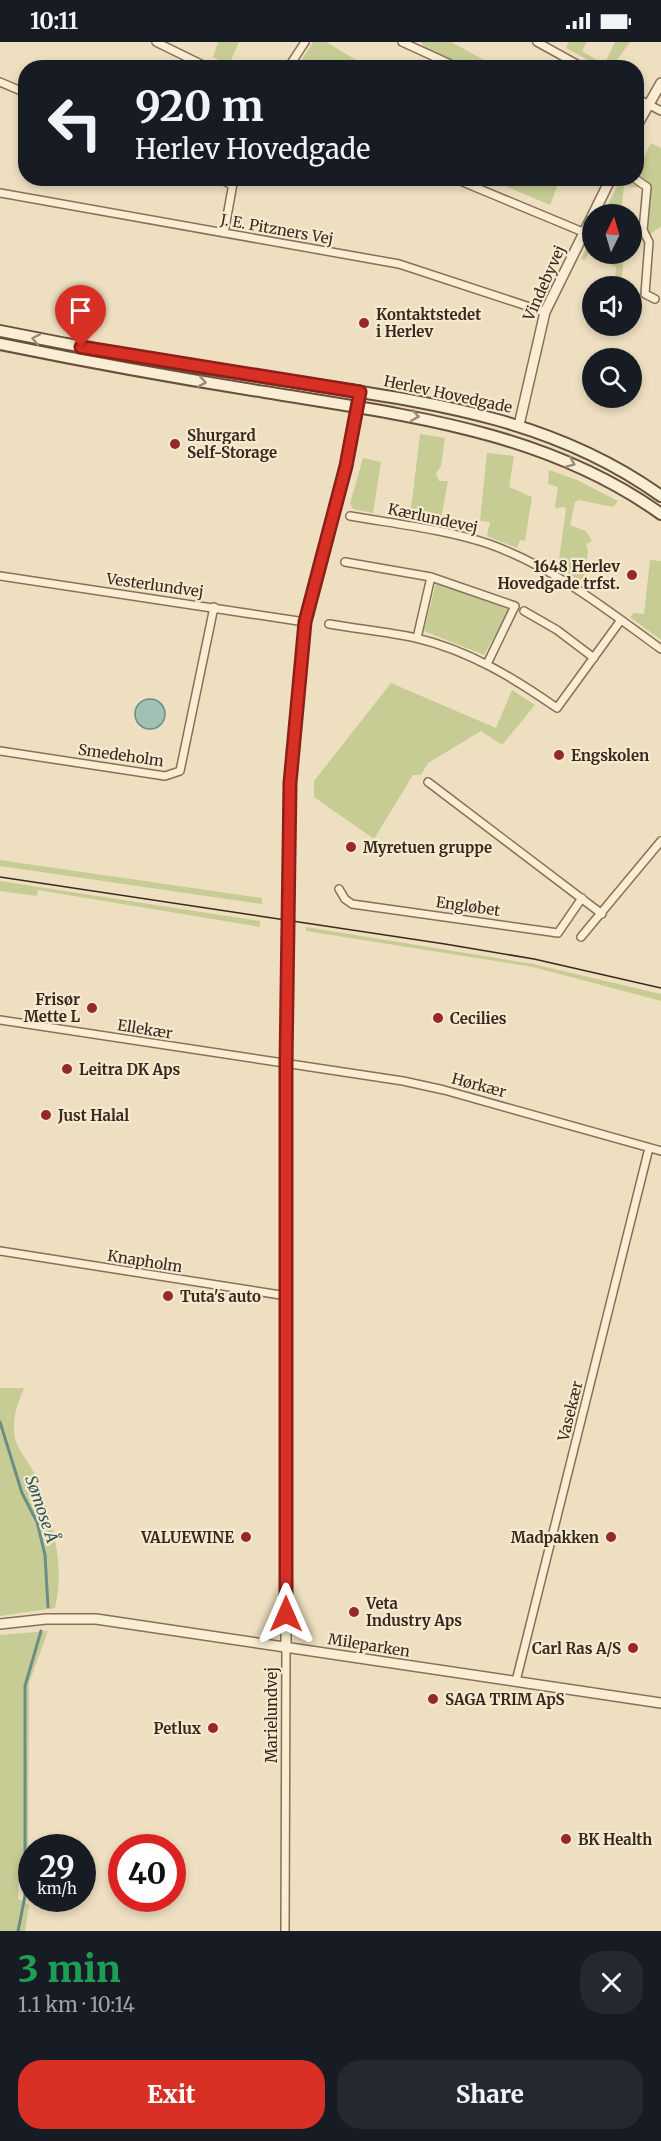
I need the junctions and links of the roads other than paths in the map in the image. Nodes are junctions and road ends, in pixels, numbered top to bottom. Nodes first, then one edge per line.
1 (156, 42) edge
2 (305, 42) edge
3 (402, 42) edge
4 (537, 42) edge
5 (193, 60) edge
6 (293, 60) edge
7 (441, 60) edge
8 (570, 60) edge
9 (0, 82) edge
10 (661, 83) edge
11 (18, 90) edge
12 (644, 102) edge
13 (648, 104) junction
14 (661, 111) edge
15 (644, 112) edge
16 (644, 185) edge
17 (232, 186) edge
18 (472, 186) edge
19 (607, 186) edge
20 (0, 193) edge
21 (598, 204) edge
22 (582, 232) edge
23 (224, 233) junction
24 (582, 234) edge
25 (655, 299) dead end
26 (545, 312) junction
27 (0, 331) edge
28 (0, 344) edge
29 (360, 392) junction
30 (358, 408) junction
31 (519, 425) junction
32 (516, 442) junction
33 (661, 496) edge
34 (661, 514) edge
35 (350, 516) dead end
36 (345, 562) dead end
37 (0, 576) edge
38 (431, 577) junction
39 (214, 608) junction
40 (524, 610) dead end
41 (621, 620) junction
42 (305, 622) junction
43 (329, 624) dead end
44 (417, 638) junction
45 (661, 649) edge
46 (594, 658) junction
47 (487, 664) junction
48 (0, 751) edge
49 (428, 782) dead end
50 (661, 841) edge
51 (339, 889) dead end
52 (582, 898) junction
53 (602, 914) junction
54 (581, 937) dead end
55 (0, 1020) edge
56 (286, 1064) junction
57 (649, 1148) junction
58 (661, 1151) edge
59 (0, 1251) edge
60 (286, 1296) junction
61 (0, 1624) edge
62 (286, 1647) junction
63 (516, 1682) junction
64 (661, 1703) edge
65 (285, 1931) edge

1 - 5 street
2 - 6 street
3 - 7 street
4 - 8 street
9 - 11 street
10 - 13 street
12 - 13 street
13 - 14 street
13 - 15 street
16 - 25 street
17 - 23 street
18 - 22 street
19 - 21 street, Vindebyvej
20 - 23 street, J. E. Pitzners Vej
23 - 26 street, J. E. Pitzners Vej
24 - 26 street, Vindebyvej
26 - 31 street, Vindebyvej
29 -> 27 main road, Herlev Hovedgade
28 -> 30 main road, Herlev Hovedgade
29 - 30 street, Marielundvej
29 - 31 main road, Herlev Hovedgade
30 -> 32 main road, Herlev Hovedgade
30 - 42 street, Marielundvej
31 - 32 street, Vindebyvej
31 - 33 main road, Herlev Hovedgade
32 -> 34 main road, Herlev Hovedgade
35 - 41 street, Kærlundevej
36 - 38 street
37 - 39 street, Vesterlundvej
38 - 44 street
38 - 47 street
39 - 42 street, Vesterlundvej
39 - 48 street, Smedeholm
40 - 46 street
41 - 45 street, Kærlundevej
41 - 46 street
42 - 56 street, Marielundvej
43 - 44 street
44 - 47 street
46 - 47 street
49 - 52 street
50 - 53 street
51 - 52 street, Engløbet
52 - 53 street
53 - 54 street
55 - 56 street, Ellekær
56 - 57 street, Hørkær
56 - 60 street, Marielundvej
57 - 58 street, Hørkær
57 - 63 street, Vasekær
59 - 60 street, Knapholm
60 - 62 street, Marielundvej
61 - 62 street, Mileparken
62 - 63 street, Mileparken
62 - 65 street, Marielundvej
63 - 64 street, Mileparken

